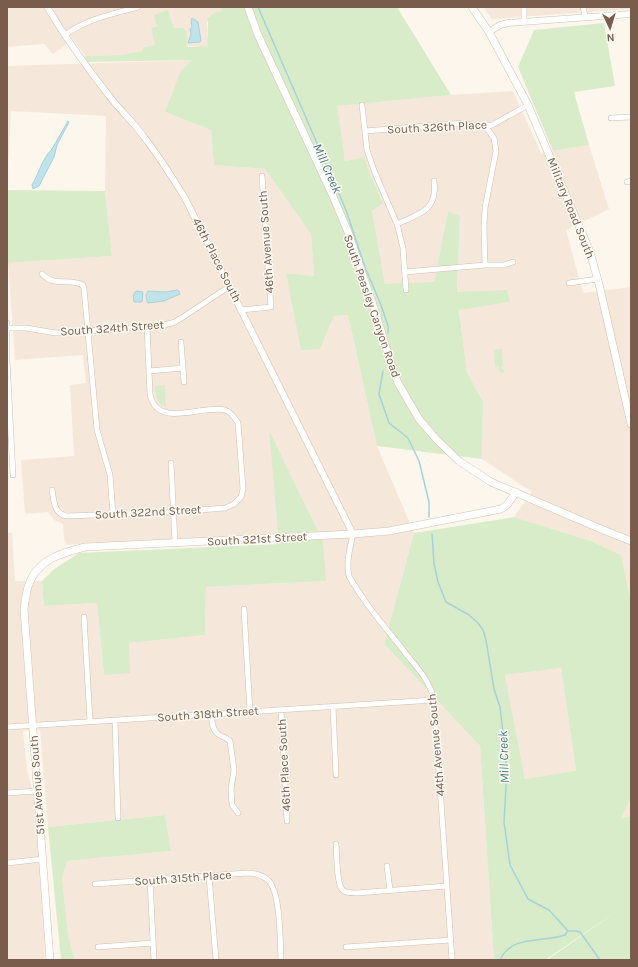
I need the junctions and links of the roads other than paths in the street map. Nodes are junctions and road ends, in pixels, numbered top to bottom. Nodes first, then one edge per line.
1 (47, 7) edge
2 (138, 7) edge
3 (248, 7) edge
4 (472, 7) edge
5 (524, 7) edge
6 (583, 7) edge
7 (631, 14) edge
8 (584, 16) junction
9 (524, 22) junction
10 (489, 32) junction
11 (65, 35) junction
12 (362, 105) dead end
13 (528, 105) junction
14 (631, 117) edge
15 (610, 118) dead end
16 (485, 126) junction
17 (365, 131) junction
18 (262, 176) dead end
19 (434, 181) dead end
20 (397, 224) junction
21 (513, 262) dead end
22 (485, 265) junction
23 (405, 272) junction
24 (42, 274) dead end
25 (598, 279) junction
26 (569, 283) dead end
27 (230, 286) junction
28 (406, 290) dead end
29 (241, 310) junction
30 (7, 323) edge
31 (147, 327) junction
32 (7, 328) edge
33 (87, 331) junction
34 (181, 342) dead end
35 (182, 368) junction
36 (149, 370) junction
37 (184, 382) dead end
38 (631, 422) edge
39 (170, 463) dead end
40 (13, 475) dead end
41 (52, 490) dead end
42 (516, 492) junction
43 (173, 512) junction
44 (113, 514) junction
45 (353, 534) junction
46 (631, 541) edge
47 (175, 542) junction
48 (24, 609) joint
49 (244, 610) dead end
50 (84, 618) dead end
51 (434, 700) junction
52 (333, 707) junction
53 (281, 710) junction
54 (250, 712) junction
55 (211, 714) junction
56 (115, 720) junction
57 (90, 721) junction
58 (32, 725) junction
59 (7, 727) edge
60 (336, 775) dead end
61 (37, 790) junction
62 (7, 793) edge
63 (238, 813) dead end
64 (118, 818) dead end
65 (288, 821) dead end
66 (336, 844) dead end
67 (43, 859) junction
68 (7, 863) edge
69 (387, 866) dead end
70 (209, 876) junction
71 (150, 880) junction
72 (96, 884) dead end
73 (447, 886) junction
74 (390, 890) junction
75 (451, 940) junction
76 (153, 943) junction
77 (98, 947) dead end
78 (346, 947) dead end
79 (50, 960) edge
80 (154, 960) edge
81 (216, 960) edge
82 (281, 960) edge
83 (452, 960) edge

1 - 11 street, 46th Place South
2 - 11 street
3 - 42 main road, South Peasley Canyon Road
4 - 10 main road, Military Road South
5 - 9 street
6 - 8 street
7 - 8 street
8 - 9 street
9 - 10 street
10 - 13 main road, Military Road South
11 - 27 street, 46th Place South
12 - 17 street
13 - 16 street, South 326th Place
13 - 25 main road, Military Road South
14 - 15 street
16 - 17 street, South 326th Place
16 - 22 street
17 - 20 street
18 - 29 street, 46th Avenue South
19 - 20 street
20 - 23 street
21 - 22 street
22 - 23 street
23 - 28 street
24 - 33 street
25 - 26 street
25 - 38 main road, Military Road South
27 - 29 street, 46th Place South
27 - 31 street, South 324th Street
29 - 45 street, 46th Place South
30 - 32 street
31 - 33 street, South 324th Street
31 - 36 street
32 - 33 street, South 324th Street
32 - 40 street
33 - 44 street
34 - 35 street
35 - 36 street
35 - 37 street
36 - 43 street, South 322nd Street
39 - 43 street
41 - 44 street, South 322nd Street
42 - 45 main road, South 321st Street
42 - 46 main road, South Peasley Canyon Road
43 - 44 street, South 322nd Street
43 - 47 street
45 - 47 main road, South 321st Street
45 - 51 street, 44th Avenue South
47 - 48 main road, South 321st Street
48 - 58 main road, 51st Avenue South
49 - 54 street
50 - 57 street
51 - 52 street, South 318th Street
51 - 73 street, 44th Avenue South
52 - 53 street, South 318th Street
52 - 60 street
53 - 54 street, South 318th Street
53 - 65 street, 46th Place South
54 - 55 street, South 318th Street
55 - 56 street, South 318th Street
55 - 63 street
56 - 57 street, South 318th Street
56 - 64 street
57 - 58 street, South 318th Street
58 - 59 street, South 318th Street
58 - 61 main road, 51st Avenue South
61 - 62 street
61 - 67 main road, 51st Avenue South
66 - 74 street
67 - 68 street
67 - 79 main road, 51st Avenue South
69 - 74 street
70 - 71 street, South 315th Place
70 - 81 street
70 - 82 street, South 315th Place
71 - 72 street, South 315th Place
71 - 76 street
73 - 74 street
73 - 75 street, 44th Avenue South
75 - 78 street
75 - 83 street, 44th Avenue South
76 - 77 street
76 - 80 street

